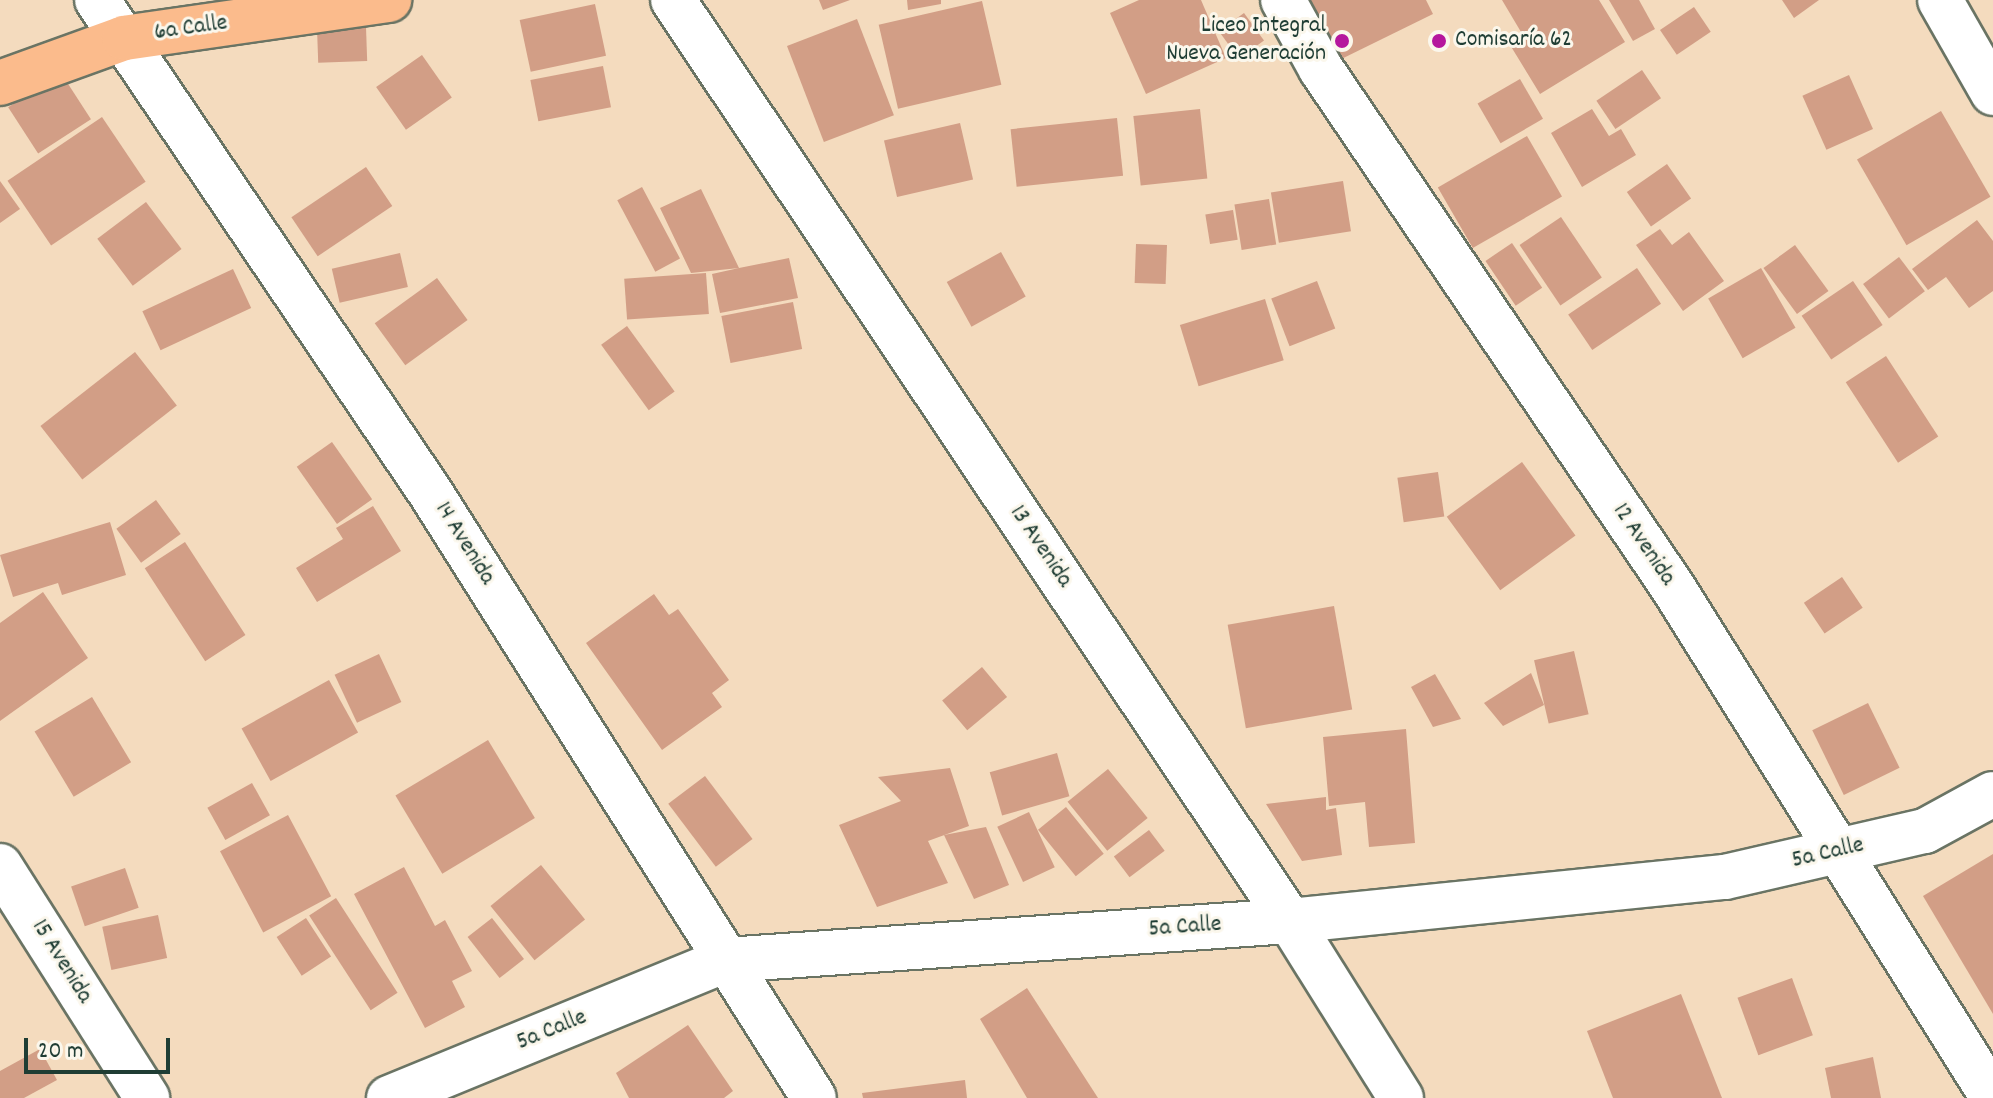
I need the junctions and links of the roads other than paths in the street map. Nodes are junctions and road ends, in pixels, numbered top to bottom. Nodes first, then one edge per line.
1 (97, 0) edge
2 (389, 0) edge
3 (673, 0) edge
4 (1283, 0) edge
5 (1940, 0) edge
6 (124, 38) junction
7 (0, 83) edge
8 (1993, 93) edge
9 (1993, 794) edge
10 (1840, 852) junction
11 (0, 866) edge
12 (1290, 921) junction
13 (726, 960) junction
14 (147, 1098) edge
15 (389, 1098) edge
16 (814, 1098) edge
17 (1401, 1098) edge
18 (1993, 1098) edge

1 - 6 street, 14 Avenida
2 - 6 main road, 6a Calle
3 - 12 street, 13 Avenida
4 - 10 street, 12 Avenida
5 - 8 street
6 - 7 main road, 6a Calle
6 - 13 street, 14 Avenida
9 - 10 street, 5a Calle
10 - 12 street, 5a Calle
10 - 18 street, 12 Avenida
11 - 14 street, 15 Avenida
12 - 13 street, 5a Calle
12 - 17 street, 13 Avenida
13 - 15 street, 5a Calle
13 - 16 street, 14 Avenida

